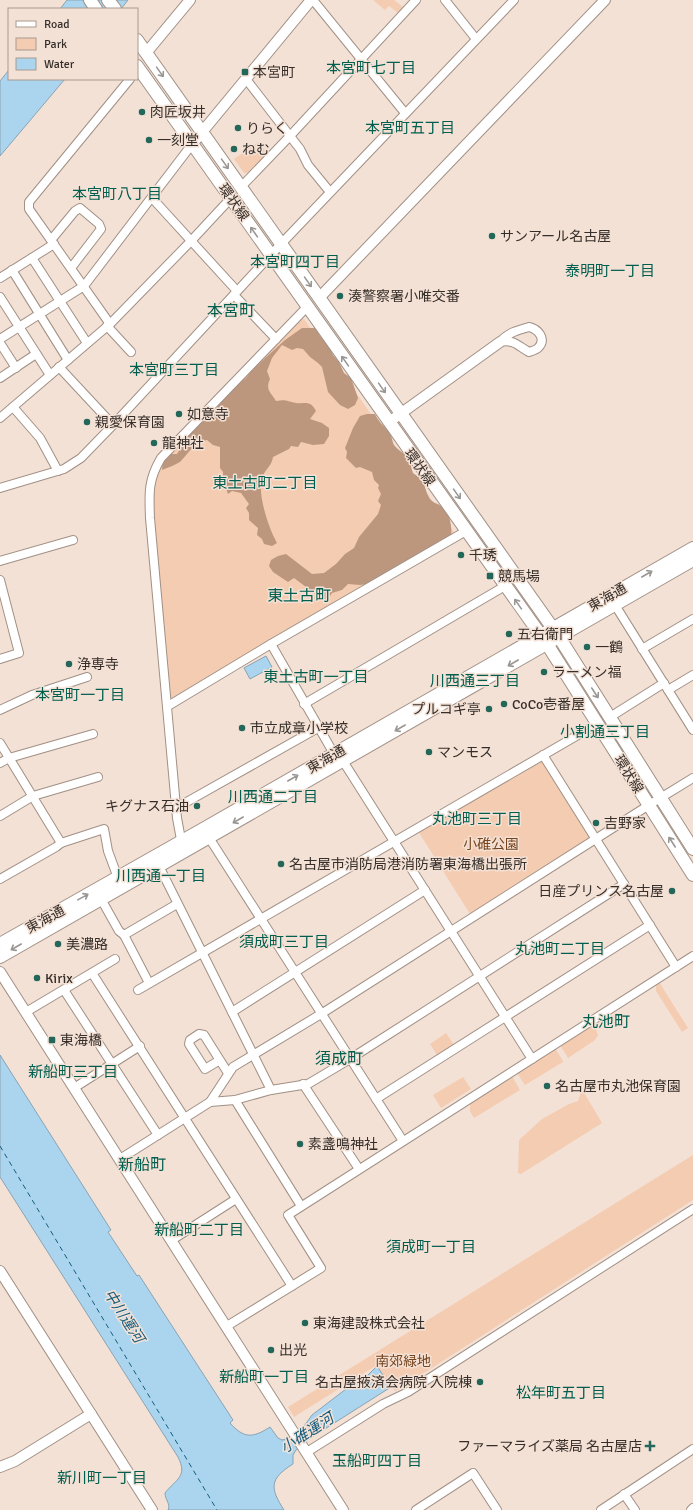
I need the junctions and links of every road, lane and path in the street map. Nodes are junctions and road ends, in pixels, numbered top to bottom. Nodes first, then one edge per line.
1 (108, 0) edge
2 (190, 0) edge
3 (312, 0) edge
4 (416, 0) edge
5 (445, 0) edge
6 (514, 0) edge
7 (605, 0) edge
8 (114, 8) edge
9 (476, 39) junction
10 (138, 41) edge
11 (146, 53) junction
12 (361, 59) junction
13 (138, 68) edge
14 (246, 79) junction
15 (129, 80) edge
16 (405, 113) junction
17 (202, 132) junction
18 (290, 136) junction
19 (193, 143) junction
20 (241, 187) junction
21 (330, 192) junction
22 (152, 198) junction
23 (231, 198) junction
24 (191, 241) junction
25 (53, 242) junction
26 (281, 244) junction
27 (270, 255) junction
28 (32, 258) junction
29 (71, 268) junction
30 (12, 270) junction
31 (0, 278) edge
32 (84, 286) junction
33 (235, 293) junction
34 (0, 297) edge
35 (319, 298) junction
36 (60, 301) junction
37 (307, 307) junction
38 (39, 314) junction
39 (108, 325) junction
40 (19, 327) junction
41 (0, 339) edge
42 (276, 339) junction
43 (500, 342) junction
44 (0, 343) edge
45 (87, 344) junction
46 (131, 352) dead end
47 (36, 354) junction
48 (68, 360) junction
49 (59, 367) junction
50 (16, 368) junction
51 (50, 375) junction
52 (0, 378) edge
53 (13, 407) junction
54 (401, 414) junction
55 (0, 418) edge
56 (389, 422) junction
57 (113, 425) junction
58 (58, 471) junction
59 (0, 488) edge
60 (466, 531) junction
61 (73, 540) dead end
62 (693, 548) edge
63 (693, 560) edge
64 (0, 561) edge
65 (0, 580) edge
66 (505, 586) junction
67 (615, 605) junction
68 (693, 620) edge
69 (555, 633) junction
70 (543, 640) junction
71 (271, 644) junction
72 (642, 649) junction
73 (0, 659) edge
74 (693, 675) edge
75 (87, 677) dead end
76 (666, 686) junction
77 (304, 704) junction
78 (168, 706) junction
79 (0, 710) edge
80 (610, 717) junction
81 (597, 724) junction
82 (318, 728) junction
83 (693, 730) edge
84 (93, 734) dead end
85 (0, 743) edge
86 (543, 755) junction
87 (9, 758) junction
88 (338, 758) junction
89 (0, 763) edge
90 (98, 777) dead end
91 (693, 778) edge
92 (33, 796) junction
93 (661, 798) junction
94 (648, 805) junction
95 (176, 808) junction
96 (0, 816) edge
97 (206, 833) junction
98 (596, 839) junction
99 (394, 841) junction
100 (61, 843) junction
101 (182, 847) junction
102 (693, 849) edge
103 (159, 866) junction
104 (693, 874) edge
105 (118, 878) junction
106 (0, 879) edge
107 (624, 884) junction
108 (425, 890) junction
109 (101, 899) junction
110 (177, 904) junction
111 (260, 919) junction
112 (650, 925) junction
113 (451, 932) junction
114 (124, 936) junction
115 (0, 944) edge
116 (202, 953) junction
117 (693, 956) edge
118 (0, 957) edge
119 (115, 959) dead end
120 (676, 967) junction
121 (0, 972) edge
122 (92, 973) junction
123 (294, 973) junction
124 (480, 976) junction
125 (149, 983) junction
126 (64, 990) junction
127 (138, 990) dead end
128 (26, 1012) junction
129 (232, 1012) junction
130 (321, 1014) junction
131 (506, 1017) junction
132 (140, 1046) junction
133 (254, 1054) junction
134 (350, 1059) junction
135 (532, 1059) junction
136 (220, 1060) dead end
137 (112, 1064) junction
138 (228, 1073) junction
139 (303, 1084) junction
140 (74, 1088) junction
141 (271, 1090) junction
142 (376, 1099) junction
143 (235, 1100) junction
144 (210, 1102) junction
145 (185, 1118) junction
146 (158, 1135) junction
147 (403, 1141) junction
148 (120, 1159) junction
149 (359, 1169) junction
150 (236, 1199) junction
151 (301, 1206) junction
152 (693, 1209) edge
153 (172, 1240) junction
154 (0, 1271) edge
155 (292, 1286) junction
156 (227, 1326) junction
157 (91, 1414) junction
158 (693, 1449) edge
159 (305, 1450) junction
160 (0, 1467) edge
161 (624, 1494) junction
162 (427, 1507) edge
163 (152, 1510) edge
164 (343, 1510) edge
165 (416, 1510) edge
166 (497, 1510) edge
167 (601, 1510) edge
168 (634, 1510) edge

1 - 8 main road
2 - 11 street
3 - 12 street
3 - 14 street
4 - 12 street
5 - 9 street
6 - 9 street
7 - 35 street
9 - 16 street
10 - 11 main road, 環状線
11 -> 17 main road, 環状線
12 - 16 street
12 - 18 street
13 - 19 main road, 環状線
14 - 17 street
14 - 18 street
15 - 25 street
16 - 21 street
17 - 19 street
17 -> 20 main road, 環状線
18 - 20 street
18 - 21 street
19 - 22 street
19 - 23 main road, 環状線
20 - 26 main road, 環状線
21 - 26 street
22 - 24 street
22 - 32 street
23 - 24 street
27 -> 23 main road, 環状線
24 - 33 street
24 - 39 street
25 - 28 street
25 - 29 street
25 - 29 street
26 - 27 street
26 -> 35 main road, 環状線
27 - 33 street
27 - 37 main road, 環状線
28 - 30 street
28 - 36 street
29 - 32 street
30 - 31 street
30 - 38 street
32 - 36 street
32 - 39 street
33 - 42 street
33 - 57 street
34 - 40 street
35 -> 54 main road, 環状線
36 - 38 street
36 - 45 street
37 - 42 street
56 -> 37 main road, 環状線
38 - 40 street
38 - 48 street
39 - 45 street
39 - 46 street
40 - 41 street
40 - 47 street
42 - 78 street
43 - 43 street
43 - 54 street
44 - 50 street
45 - 48 street
47 - 50 street
47 - 51 street
48 - 49 street
49 - 51 street
49 - 57 street
50 - 52 street
51 - 53 street
53 - 55 street
53 - 58 street
54 - 56 street
54 -> 69 main road, 環状線
56 - 60 main road, 環状線
57 - 58 street
58 - 59 street
60 - 66 main road, 環状線
60 - 71 street
61 - 64 street
69 -> 62 main road, 東海通
63 - 67 main road, 東海通
65 - 73 street
70 -> 66 main road, 環状線
66 - 77 street
67 - 69 main road, 東海通
67 - 72 street
68 - 72 street
69 - 70 main road, 東海通
69 -> 80 main road, 環状線
70 - 81 main road, 環状線
70 - 88 main road, 東海通
71 - 77 street
71 - 78 street
72 - 76 street
74 - 76 street
75 - 79 street
76 - 80 street
76 - 83 street
77 - 82 street
78 - 95 street
80 - 93 main road, 環状線
81 - 86 street
81 - 94 main road, 環状線
82 - 88 street
82 - 95 street
84 - 87 street
85 - 87 street
86 - 98 street
86 - 99 street
87 - 89 street
87 - 92 street
88 - 97 main road, 東海通
88 - 99 street
90 - 92 street
91 - 93 street
92 - 96 street
92 - 100 street
93 - 94 street
93 - 102 main road, 環状線
94 - 98 street
104 -> 94 main road, 環状線
95 - 101 street
97 - 101 main road, 東海通
97 - 111 street
98 - 107 street
98 - 113 street
99 - 108 street
99 - 111 street
100 - 105 street
100 - 106 street
101 - 103 main road
101 - 105 main road, 東海通
103 - 109 main road
103 - 110 street
115 -> 105 main road, 東海通
107 - 112 street
107 - 124 street
108 - 113 street
108 - 123 street
109 - 114 street
109 -> 118 main road
110 - 114 street
110 - 116 street
111 - 116 street
111 - 123 street
112 - 120 street
112 - 131 street
113 - 124 street
113 - 130 street
114 - 125 street
116 - 125 street
116 - 129 street
117 - 120 street
119 - 122 street
120 - 135 street
121 - 128 street
122 - 126 street
122 - 132 street
123 - 129 street
123 - 130 street
124 - 131 street
124 - 134 street
125 - 127 street
126 - 128 street
126 - 137 street
128 - 140 street
129 - 133 street
130 - 133 street
130 - 134 street
131 - 135 street
131 - 142 street
132 - 137 street
132 - 145 street
133 - 138 street
133 - 141 street
134 - 139 street
134 - 142 street
135 - 147 street
136 - 138 street
137 - 140 street
137 - 146 street
138 - 144 street
139 - 141 street
139 - 149 street
140 - 148 street
141 - 143 street
142 - 147 street
143 - 144 street
143 - 151 street
144 - 145 street
145 - 146 street
145 - 150 street
146 - 148 street
147 - 149 street
148 - 153 street
149 - 151 street
150 - 153 street
150 - 155 street
151 - 155 street
152 - 159 street
153 - 156 street
154 - 157 street
155 - 156 street
156 - 159 street
157 - 160 street
157 - 163 street
158 - 161 street
159 - 164 street
161 - 167 street
161 - 168 street
162 - 165 street
162 - 166 street

